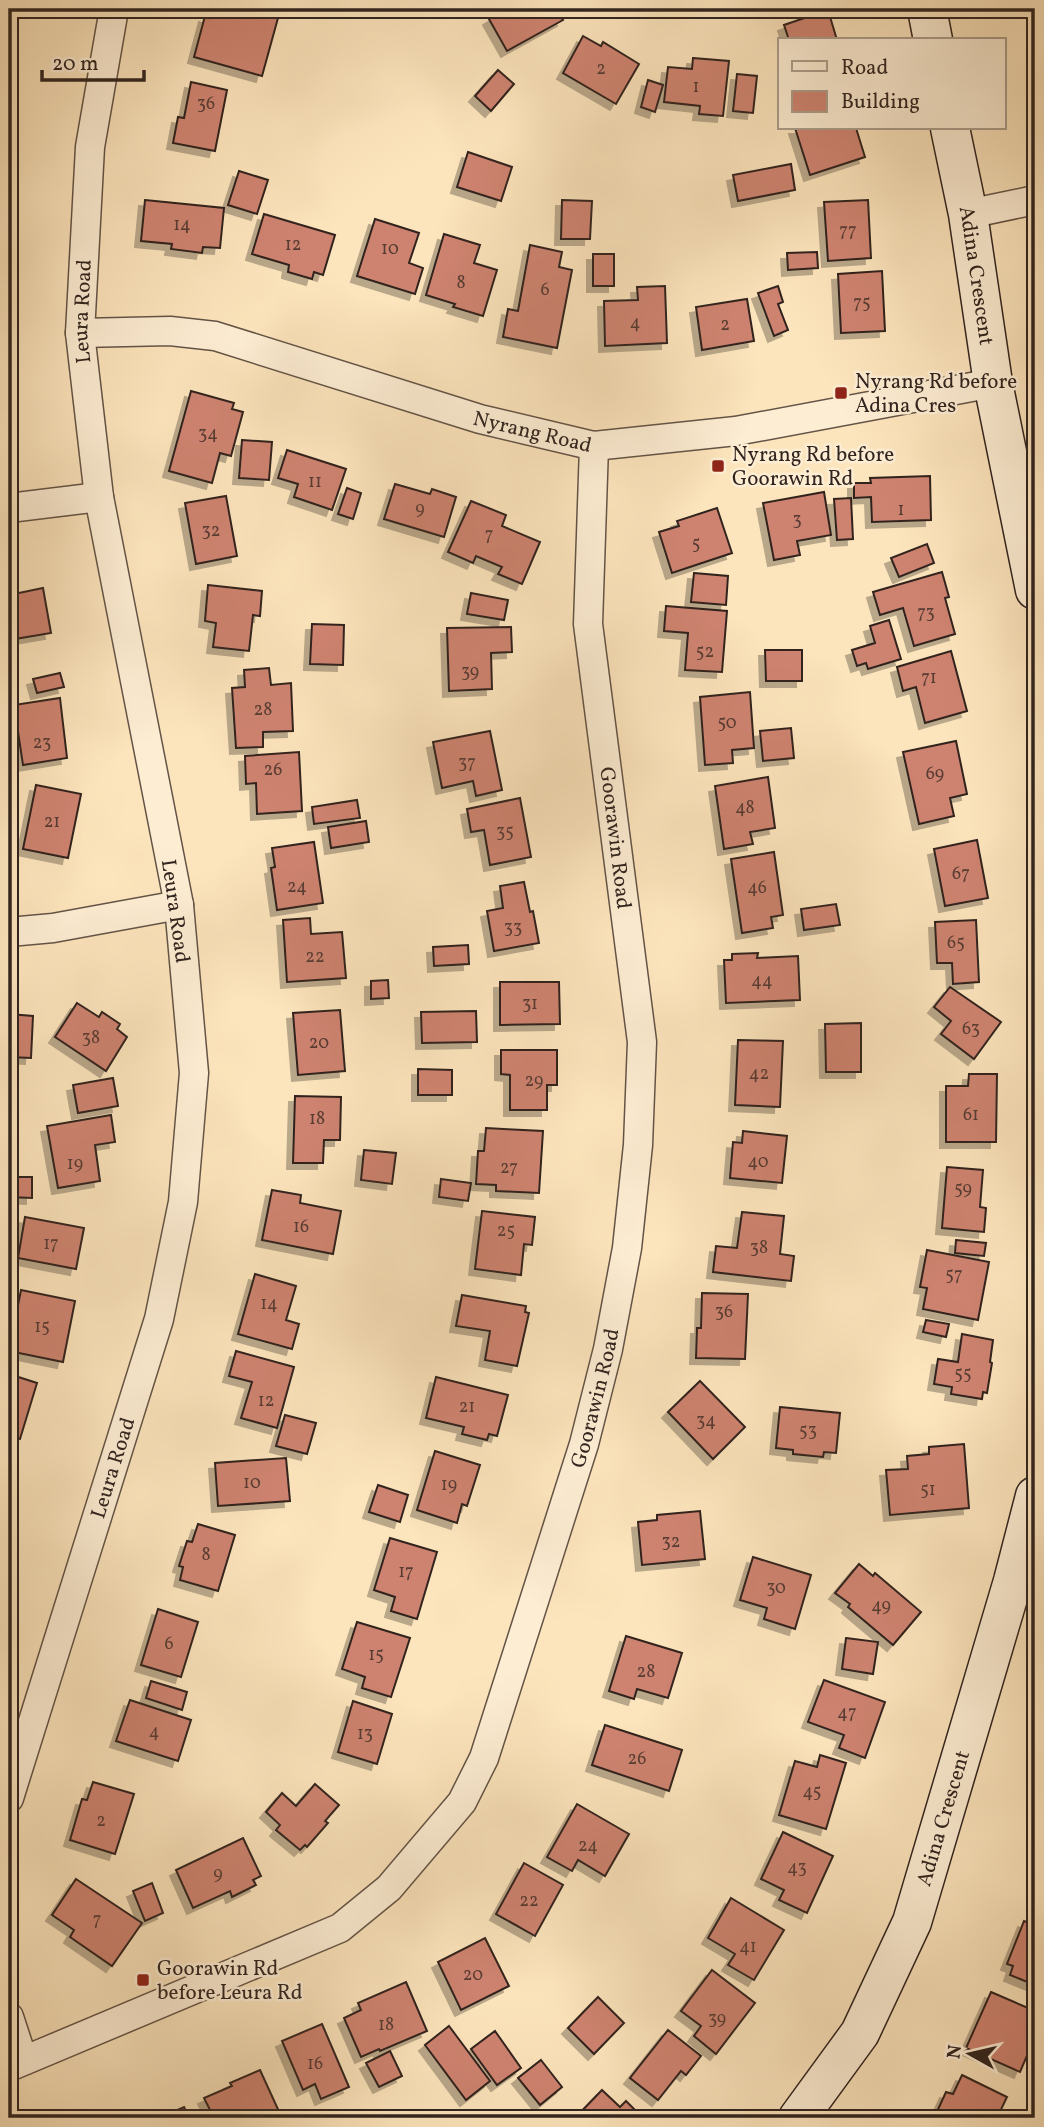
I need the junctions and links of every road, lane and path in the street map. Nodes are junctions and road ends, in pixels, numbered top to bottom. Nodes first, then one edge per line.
1 (114, 9) edge
2 (927, 9) edge
3 (933, 38) edge
4 (950, 130) edge
5 (1035, 200) edge
6 (968, 214) junction
7 (80, 333) junction
8 (993, 383) junction
9 (594, 446) junction
10 (99, 497) junction
11 (9, 508) edge
12 (1035, 590) edge
13 (178, 905) junction
14 (9, 932) edge
15 (1035, 1496) edge
16 (9, 1798) edge
17 (9, 2017) edge
18 (16, 2064) edge
19 (798, 2118) edge

1 - 7 street, Leura Road
2 - 3 street
4 - 6 street, Adina Crescent
5 - 6 street
6 - 8 street, Adina Crescent
7 - 9 street, Nyrang Road
7 - 10 street, Leura Road
8 - 9 street, Nyrang Road
8 - 12 street, Adina Crescent
9 - 18 street, Goorawin Road
10 - 11 street
10 - 13 street, Leura Road
13 - 14 street
13 - 16 street, Leura Road
15 - 19 street, Adina Crescent
17 - 18 street

